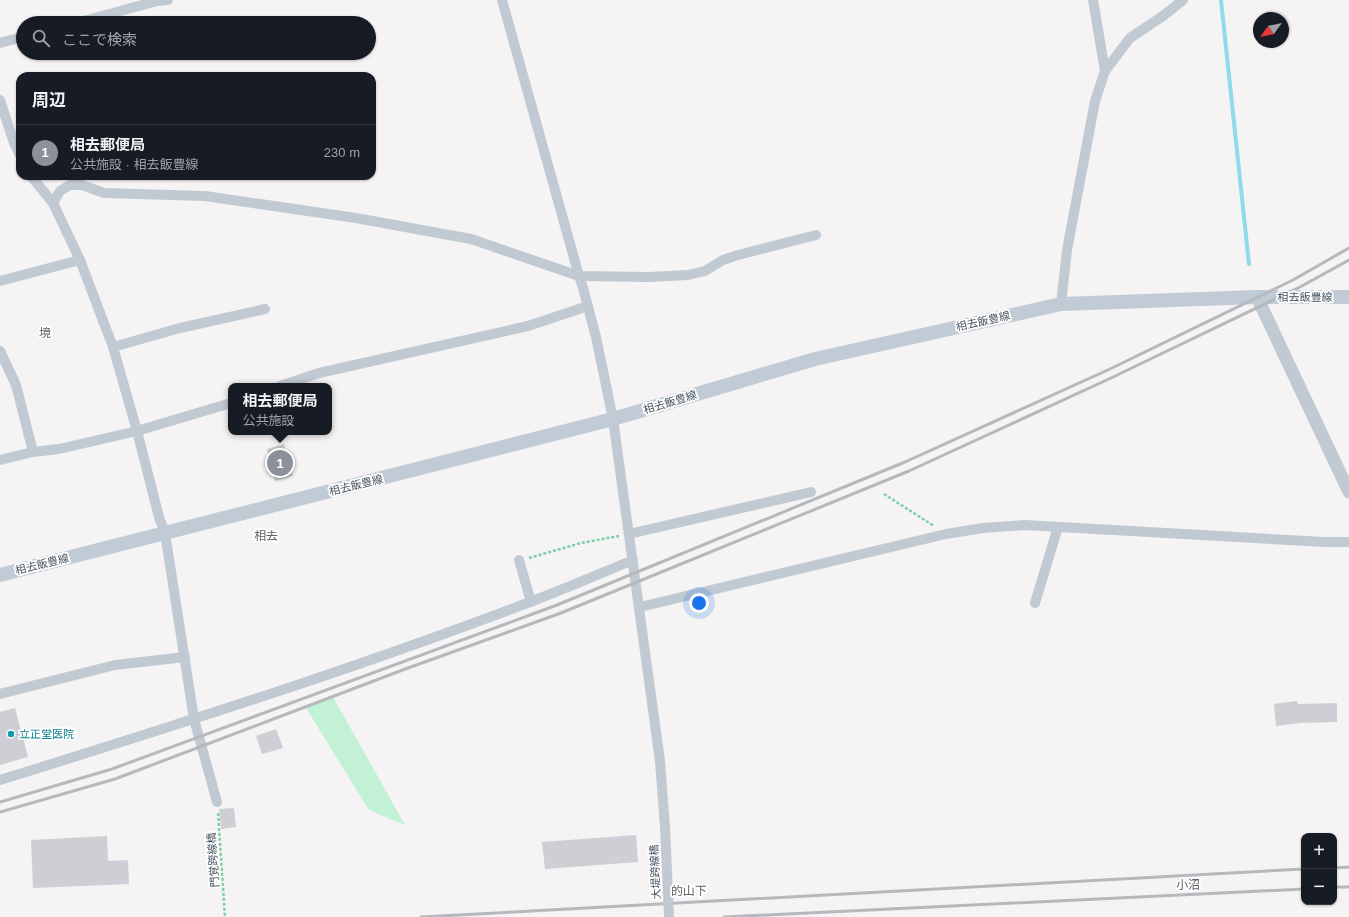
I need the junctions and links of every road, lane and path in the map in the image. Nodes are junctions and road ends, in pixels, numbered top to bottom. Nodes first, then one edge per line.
1 (168, 0) edge
2 (502, 0) edge
3 (1093, 0) edge
4 (1183, 0) edge
5 (102, 16) edge
6 (16, 39) edge
7 (0, 44) edge
8 (1105, 71) junction
9 (0, 100) edge
10 (16, 147) edge
11 (34, 180) edge
12 (53, 203) junction
13 (816, 235) dead end
14 (80, 260) junction
15 (579, 276) junction
16 (0, 281) edge
17 (1256, 297) junction
18 (1349, 297) edge
19 (1061, 304) junction
20 (588, 306) junction
21 (265, 309) dead end
22 (113, 347) junction
23 (0, 351) edge
24 (289, 383) edge
25 (228, 403) edge
26 (613, 419) junction
27 (137, 431) junction
28 (32, 452) junction
29 (0, 460) edge
30 (811, 492) dead end
31 (1349, 492) edge
32 (884, 494) dead end
33 (1058, 527) junction
34 (165, 534) junction
35 (629, 534) junction
36 (946, 534) junction
37 (1349, 542) edge
38 (519, 560) joint
39 (633, 560) junction
40 (0, 575) edge
41 (531, 602) junction
42 (1035, 603) dead end
43 (640, 606) junction
44 (185, 657) junction
45 (0, 694) edge
46 (194, 719) junction
47 (0, 780) edge
48 (217, 802) joint
49 (225, 917) edge
50 (669, 917) edge

1 - 5 street
2 - 15 street, 大堤跨線橋
3 - 8 street
4 - 8 street
6 - 7 street
8 - 19 street
9 - 10 street
11 - 12 street
12 - 14 street
12 - 15 street
13 - 15 street
14 - 16 street
14 - 22 street
15 - 20 street, 大堤跨線橋
17 - 18 main road, 相去飯豊線
17 - 19 main road, 相去飯豊線
17 - 31 street
19 - 26 main road, 相去飯豊線
20 - 24 street
20 - 26 street, 大堤跨線橋
21 - 22 street
22 - 27 street
23 - 28 street
25 - 27 street
26 - 34 main road, 相去飯豊線
26 - 35 street, 大堤跨線橋
27 - 28 street
27 - 34 street
28 - 29 street
30 - 35 street
32 - 36 path
33 - 36 street
33 - 37 street
33 - 42 street
34 - 40 main road, 相去飯豊線
34 - 44 street
35 - 38 path
35 - 39 street, 大堤跨線橋
36 - 43 street
38 - 41 street
39 - 41 street
39 - 43 street, 大堤跨線橋
41 - 46 street
43 - 50 street, 大堤跨線橋, bridge
44 - 45 street
44 - 46 street
46 - 47 street
46 - 48 street
48 - 49 path, 門覚跨線橋

